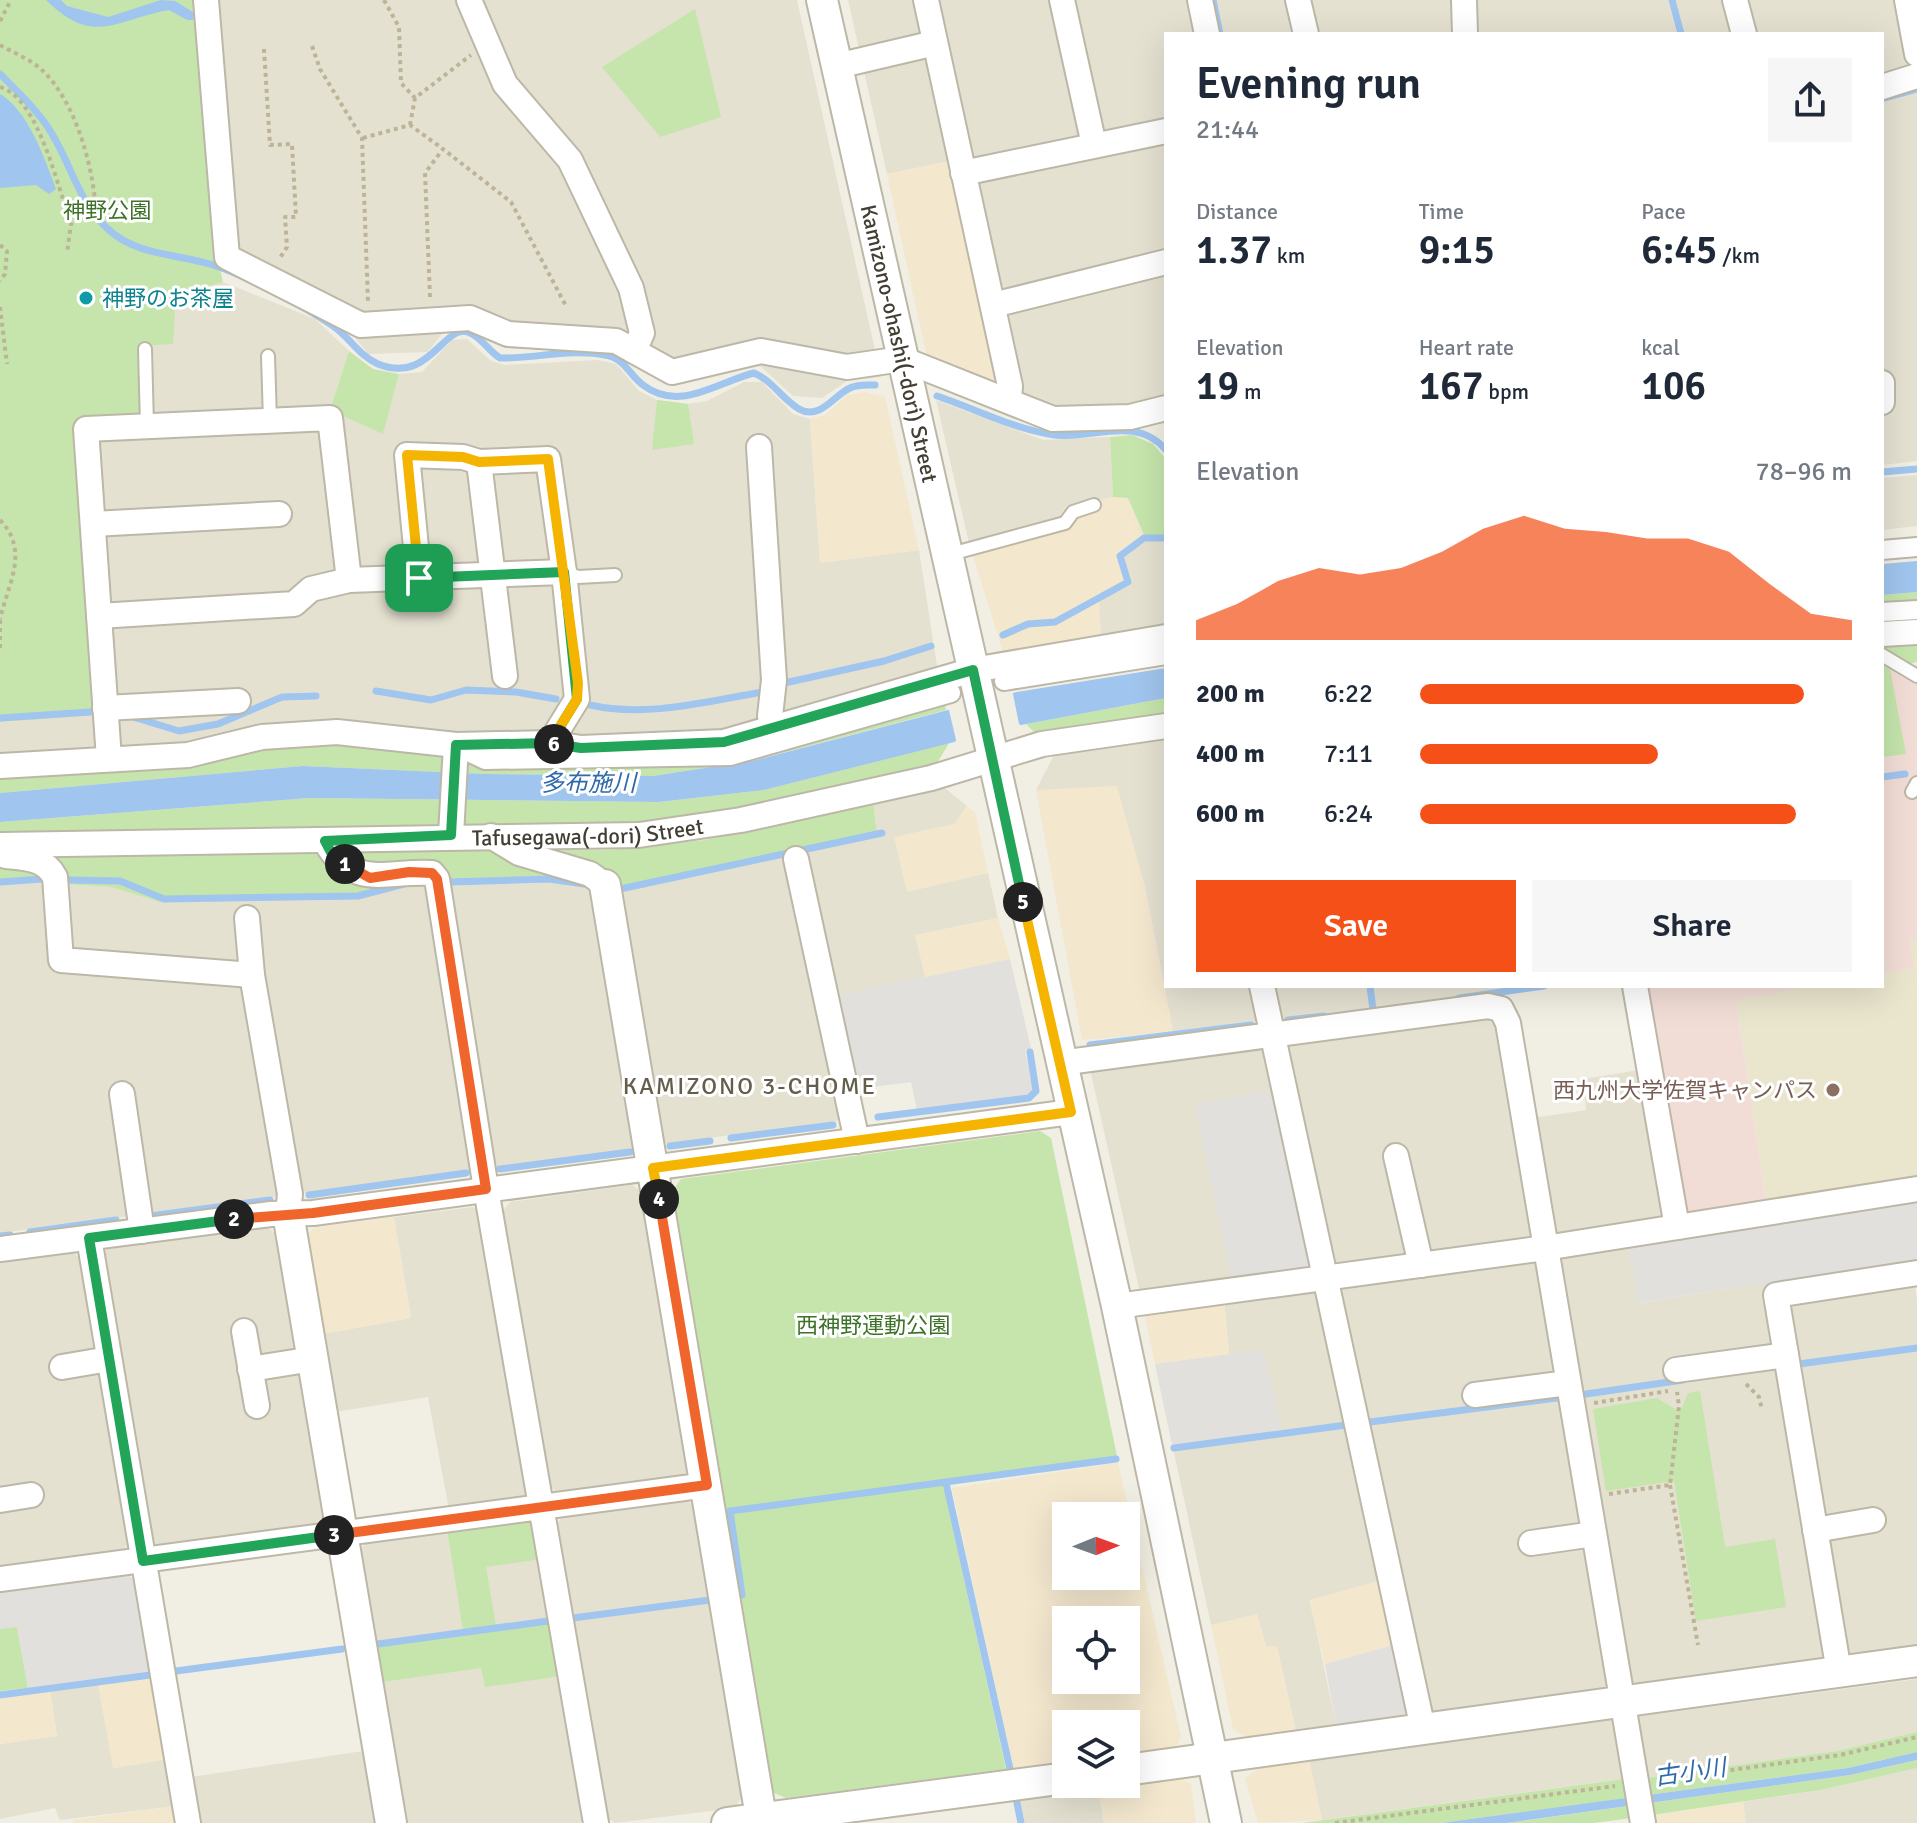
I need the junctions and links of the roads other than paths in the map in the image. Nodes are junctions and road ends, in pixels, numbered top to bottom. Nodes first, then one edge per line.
1 (206, 0) edge
2 (469, 0) edge
3 (822, 0) edge
4 (926, 0) edge
5 (1062, 0) edge
6 (1200, 0) edge
7 (1298, 0) edge
8 (1464, 0) edge
9 (1735, 0) edge
10 (1907, 0) edge
11 (1207, 32) edge
12 (1306, 32) edge
13 (1465, 32) edge
14 (1743, 32) edge
15 (935, 43) junction
16 (1917, 54) edge
17 (837, 66) junction
18 (1917, 76) edge
19 (1884, 86) edge
20 (1164, 131) edge
21 (1094, 145) junction
22 (963, 173) junction
23 (1164, 262) edge
24 (993, 305) junction
25 (145, 349) dead end
26 (634, 351) junction
27 (268, 356) dead end
28 (902, 359) junction
29 (1009, 401) junction
30 (1164, 408) edge
31 (270, 421) junction
32 (147, 426) junction
33 (759, 447) dead end
34 (479, 462) junction
35 (1094, 505) dead end
36 (279, 514) dead end
37 (93, 524) junction
38 (1917, 547) edge
39 (1884, 550) edge
40 (947, 555) junction
41 (564, 572) junction
42 (492, 575) junction
43 (615, 575) dead end
44 (419, 578) junction
45 (349, 580) junction
46 (1917, 610) edge
47 (1884, 612) edge
48 (99, 616) junction
49 (1917, 632) edge
50 (1884, 634) edge
51 (1164, 637) edge
52 (1164, 655) edge
53 (1884, 656) edge
54 (505, 676) dead end
55 (1917, 676) edge
56 (976, 683) junction
57 (238, 701) dead end
58 (105, 708) junction
59 (1164, 726) edge
60 (774, 728) junction
61 (550, 743) junction
62 (456, 745) junction
63 (989, 752) junction
64 (109, 759) junction
65 (0, 766) edge
66 (451, 835) junction
67 (491, 836) junction
68 (325, 841) junction
69 (0, 845) edge
70 (0, 855) edge
71 (796, 859) dead end
72 (50, 869) junction
73 (0, 872) edge
74 (605, 885) joint
75 (247, 918) dead end
76 (252, 975) junction
77 (1262, 988) edge
78 (1635, 988) edge
79 (1272, 1035) junction
80 (1060, 1063) junction
81 (122, 1094) dead end
82 (1071, 1112) junction
83 (857, 1141) junction
84 (1396, 1156) dead end
85 (653, 1168) junction
86 (486, 1189) junction
87 (1917, 1189) edge
88 (288, 1213) junction
89 (1677, 1227) junction
90 (142, 1231) junction
91 (89, 1238) junction
92 (1545, 1248) junction
93 (0, 1249) edge
94 (1421, 1265) junction
95 (1917, 1273) edge
96 (1324, 1278) junction
97 (1117, 1306) junction
98 (244, 1331) dead end
99 (1786, 1355) junction
100 (109, 1359) junction
101 (313, 1359) junction
102 (62, 1367) dead end
103 (250, 1369) junction
104 (1676, 1380) road end
105 (1568, 1383) junction
106 (1475, 1395) dead end
107 (257, 1406) dead end
108 (707, 1485) junction
109 (31, 1495) dead end
110 (0, 1500) edge
111 (542, 1507) junction
112 (1873, 1520) dead end
113 (1815, 1530) junction
114 (342, 1534) junction
115 (1594, 1534) junction
116 (1531, 1543) dead end
117 (143, 1561) junction
118 (0, 1579) edge
119 (1917, 1661) edge
120 (1839, 1672) junction
121 (1622, 1702) junction
122 (1423, 1729) junction
123 (1213, 1759) junction
124 (1140, 1768) edge
125 (1052, 1780) edge
126 (1640, 1808) edge
127 (762, 1821) edge
128 (188, 1823) edge
129 (391, 1823) edge
130 (596, 1823) edge
131 (727, 1823) edge
132 (1226, 1823) edge

1 - 26 street
2 - 26 street
3 - 17 street, Kamizono-ohashi(-dori) Street
4 - 15 street
5 - 21 street
6 - 11 street
7 - 12 street
8 - 13 street
9 - 14 street
10 - 16 street
15 - 17 street
15 - 22 street
17 - 28 street, Kamizono-ohashi(-dori) Street
18 - 19 street
20 - 21 street
21 - 22 street
22 - 24 street
23 - 24 street
24 - 29 street
25 - 32 lane
26 - 28 street
27 - 31 lane
28 - 29 street
28 - 40 street, Kamizono-ohashi(-dori) Street
29 - 30 street
31 - 32 street
31 - 45 street
32 - 37 street
33 - 60 street
34 - 41 street
34 - 42 street
34 - 44 street
35 - 40 lane
36 - 37 street
37 - 48 street
38 - 39 street
40 - 56 street, Kamizono-ohashi(-dori) Street
41 - 42 street
41 - 43 lane
41 - 61 street
42 - 44 street
42 - 54 street
44 - 45 street
45 - 48 street
46 - 47 street
48 - 58 street
49 - 50 street
51 - 56 street
52 - 56 street
53 - 55 lane
56 - 60 street
56 - 62 street
56 - 63 street, Kamizono-ohashi(-dori) Street
57 - 58 street
58 - 64 street
59 - 63 street, Tafusegawa(-dori) Street
60 - 61 street
61 - 62 street
62 - 64 street
62 - 66 street
63 - 67 street, Tafusegawa(-dori) Street
63 - 80 street, Kamizono-ohashi(-dori) Street
64 - 65 street
66 - 67 street, Tafusegawa(-dori) Street
66 - 68 street, Tafusegawa(-dori) Street
67 - 74 street
68 - 69 street, Tafusegawa(-dori) Street
68 - 86 street
70 - 72 street
71 - 83 street
72 - 73 street
72 - 76 street
74 - 85 street
75 - 76 street
76 - 88 street
77 - 79 street
78 - 89 street
79 - 80 street
79 - 92 street
79 - 96 street
80 - 82 street, Kamizono-ohashi(-dori) Street
81 - 90 street
82 - 83 street
82 - 97 street, Kamizono-ohashi(-dori) Street
83 - 85 street
84 - 94 street
85 - 86 street
85 - 108 street
86 - 88 street
86 - 111 street
87 - 89 street
88 - 90 street
88 - 101 street
89 - 92 street
90 - 91 street
91 - 93 street
91 - 100 street
92 - 94 street
92 - 105 street
94 - 96 street
95 - 99 street
96 - 97 street
96 - 122 street
97 - 123 street, Kamizono-ohashi(-dori) Street
98 - 103 street
99 - 104 street
99 - 113 street
100 - 102 street
100 - 117 street
101 - 103 street
101 - 114 street
103 - 107 street
105 - 106 street
105 - 115 street
108 - 111 street
108 - 127 street
109 - 110 street
111 - 114 street
111 - 130 street
112 - 113 street
113 - 120 street
114 - 117 street
114 - 129 street
115 - 116 street
115 - 121 street
117 - 118 street
117 - 128 street
119 - 120 street
120 - 121 street
121 - 122 street
121 - 126 street
122 - 123 street
123 - 124 street
123 - 132 street, Kamizono-ohashi(-dori) Street
125 - 127 street
127 - 131 street

